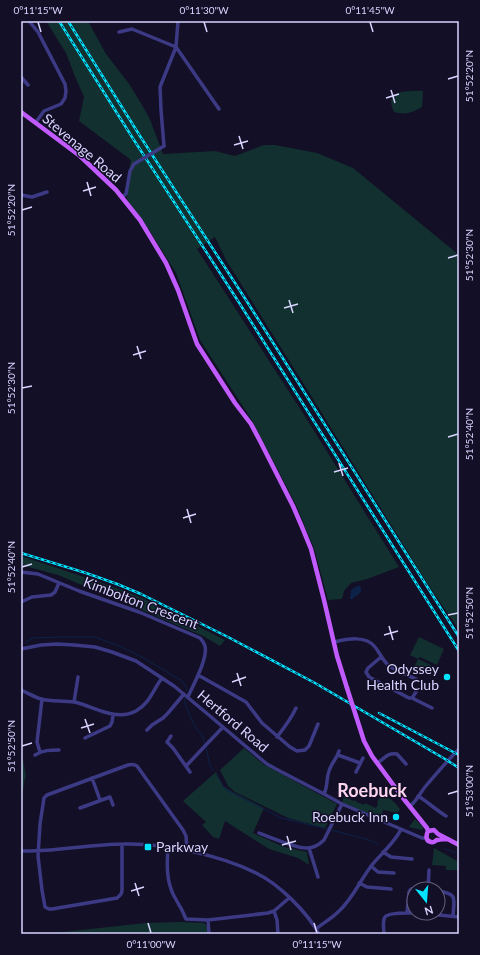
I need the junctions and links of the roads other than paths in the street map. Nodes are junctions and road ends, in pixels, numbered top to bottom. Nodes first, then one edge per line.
1 (29, 21) edge
2 (178, 21) edge
3 (119, 32) dead end
4 (176, 47) junction
5 (21, 78) edge
6 (28, 85) dead end
7 (219, 109) dead end
8 (21, 112) edge
9 (36, 122) junction
10 (48, 192) dead end
11 (21, 195) edge
12 (122, 197) junction
13 (21, 572) edge
14 (59, 583) junction
15 (21, 602) edge
16 (334, 642) junction
17 (21, 649) edge
18 (381, 657) junction
19 (198, 675) junction
20 (78, 677) dead end
21 (162, 678) junction
22 (416, 679) dead end
23 (21, 690) edge
24 (416, 692) dead end
25 (186, 696) junction
26 (412, 698) junction
27 (42, 699) junction
28 (74, 702) junction
29 (296, 708) dead end
30 (432, 708) dead end
31 (113, 715) junction
32 (318, 724) dead end
33 (223, 727) junction
34 (147, 730) dead end
35 (171, 736) dead end
36 (276, 737) junction
37 (85, 738) dead end
38 (459, 749) edge
39 (59, 750) dead end
40 (40, 752) junction
41 (35, 755) dead end
42 (363, 758) dead end
43 (360, 763) junction
44 (377, 763) junction
45 (406, 764) dead end
46 (186, 766) junction
47 (190, 772) dead end
48 (356, 772) dead end
49 (92, 778) junction
50 (324, 794) junction
51 (418, 796) junction
52 (100, 800) junction
53 (342, 804) junction
54 (113, 805) dead end
55 (410, 806) junction
56 (80, 808) dead end
57 (446, 816) dead end
58 (401, 829) junction
59 (428, 831) junction
60 (259, 833) dead end
61 (438, 834) junction
62 (426, 838) junction
63 (448, 839) junction
64 (437, 840) junction
65 (122, 844) junction
66 (459, 845) edge
67 (168, 847) junction
68 (309, 848) junction
69 (38, 850) junction
70 (21, 851) edge
71 (187, 851) junction
72 (383, 852) junction
73 (412, 859) dead end
74 (371, 866) junction
75 (429, 870) dead end
76 (394, 873) dead end
77 (318, 877) dead end
78 (428, 881) edge
79 (360, 883) junction
80 (391, 889) dead end
81 (446, 892) edge
82 (289, 898) junction
83 (274, 911) junction
84 (406, 913) edge
85 (446, 915) edge
86 (453, 916) junction
87 (459, 917) edge
88 (208, 920) junction
89 (316, 929) junction
90 (209, 934) edge
91 (278, 934) edge
92 (318, 934) edge
93 (384, 934) edge

1 - 9 street
2 - 4 street
3 - 4 street
4 - 7 street
4 - 12 street, bridge
5 - 6 street
8 - 9 main road, Stevenage Road
9 - 12 main road, Stevenage Road
10 - 11 street
12 - 16 main road, Stevenage Road
13 - 14 street, Kimbolton Crescent
14 - 15 street
14 - 19 street, Kimbolton Crescent
16 - 18 street
16 - 44 main road, Stevenage Road, bridge
17 - 21 street, Hertford Road
18 - 22 street
18 - 26 street
19 - 25 street, Kimbolton Crescent
19 - 36 street
20 - 28 street
21 - 25 street, Hertford Road
21 - 31 street
23 - 27 street
24 - 26 street
25 - 33 street, Hertford Road
25 - 34 street, Kimbolton Crescent
26 - 30 street
27 - 28 street
27 - 40 street
28 - 31 street
29 - 36 street
31 - 37 street
32 - 36 street
33 - 46 street
33 - 50 street, Hertford Road
35 - 46 street
38 - 51 street
39 - 40 street
40 - 41 street
42 - 43 street
43 - 48 street
43 - 50 street
44 - 45 street
44 - 55 main road, Stevenage Road
46 - 47 street
49 - 52 street
49 - 69 street
49 - 71 street
50 - 53 street, Hertford Road
51 - 55 street
51 - 57 street
52 - 54 street
52 - 56 street
53 - 58 street, Hertford Road
53 - 68 street
55 - 59 main road, Stevenage Road
58 - 62 street, Hertford Road
58 - 72 street
59 - 61 main road
59 - 62 main road
60 - 68 street
61 - 63 main road
61 - 64 main road
62 - 64 main road
63 - 64 main road
63 - 66 main road
65 - 67 street
65 - 69 street
65 - 69 street
67 - 71 street
67 - 88 street
68 - 77 street
69 - 70 street
71 - 82 street
72 - 73 street
72 - 74 street
74 - 76 street
74 - 79 street
75 - 78 street
79 - 80 street
79 - 89 street
81 - 86 street
82 - 83 street
82 - 89 street
83 - 88 street
83 - 91 street
84 - 93 street
85 - 86 street
86 - 87 street
88 - 90 street
89 - 92 street

